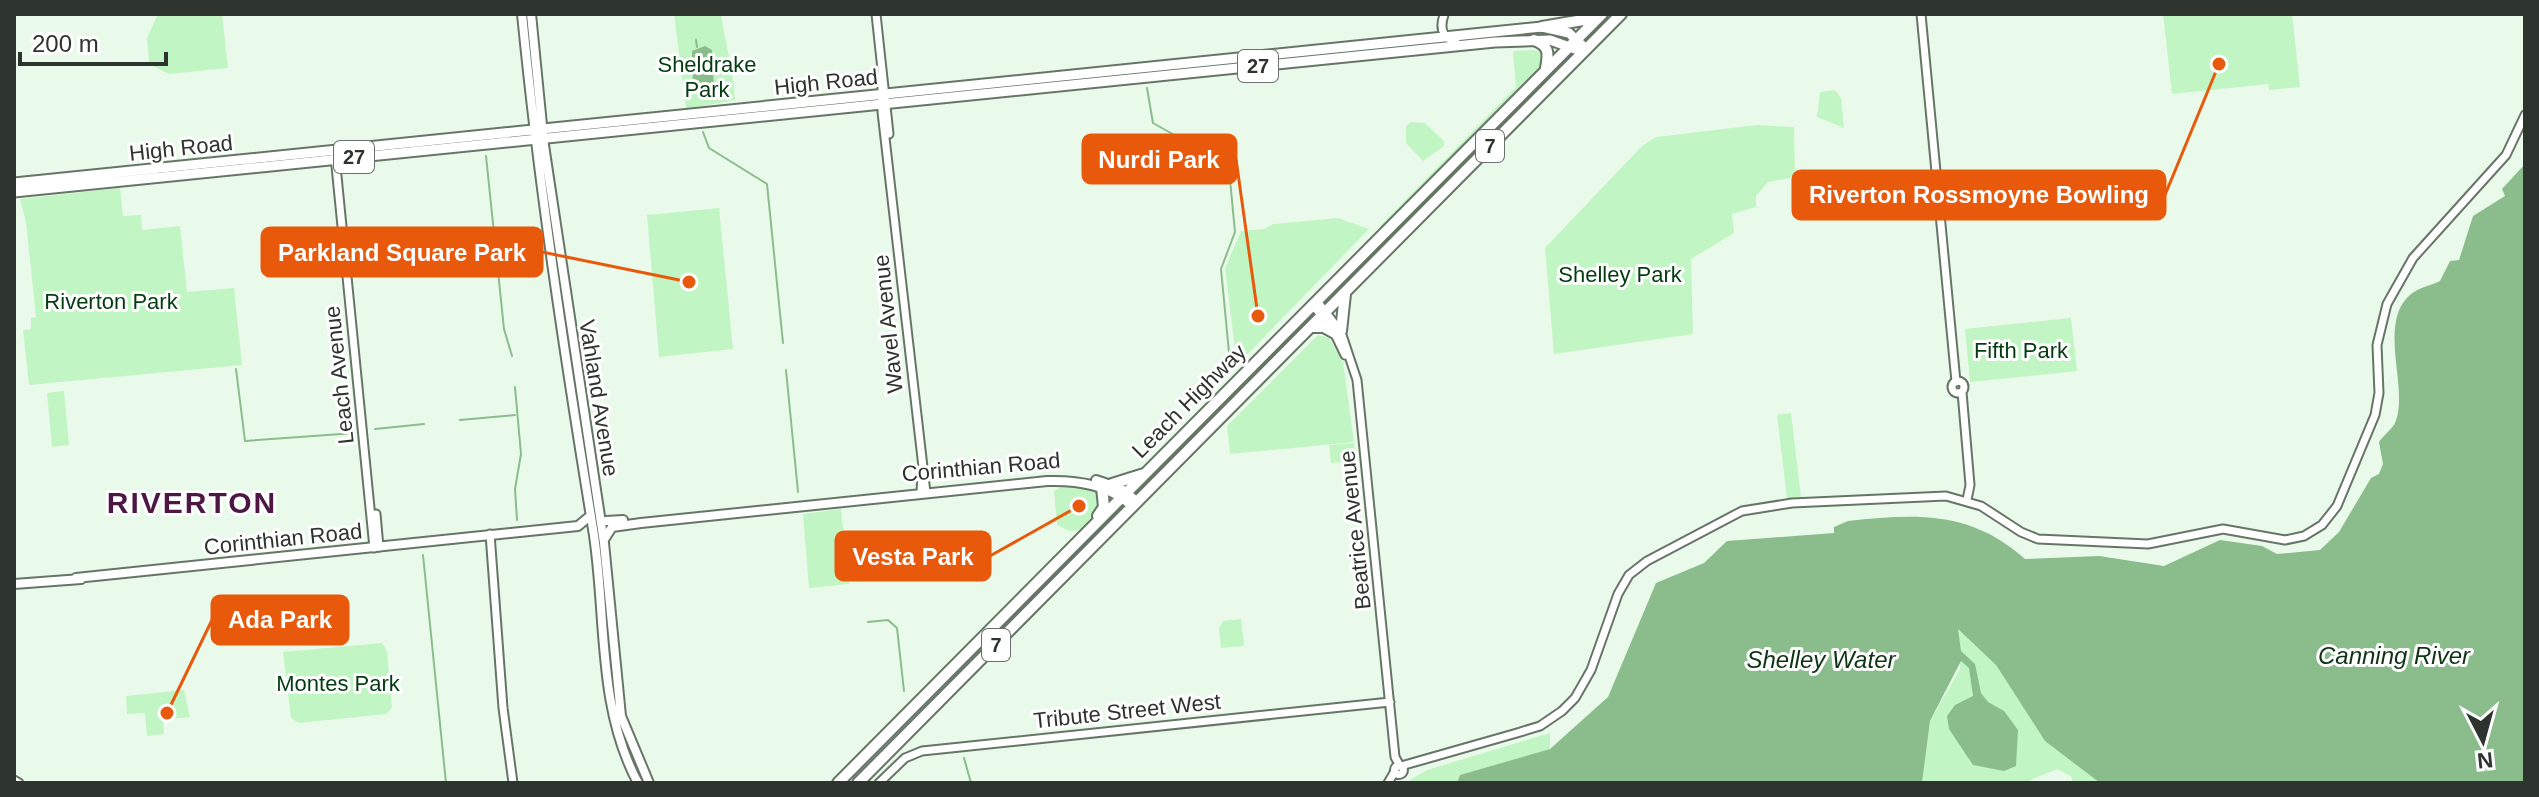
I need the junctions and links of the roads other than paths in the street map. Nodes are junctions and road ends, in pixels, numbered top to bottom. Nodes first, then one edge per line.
1 (522, 14) edge
2 (531, 14) edge
3 (876, 14) edge
4 (1444, 14) edge
5 (1621, 14) edge
6 (1921, 14) edge
7 (1600, 16) edge
8 (1542, 27) junction
9 (1448, 38) junction
10 (1534, 40) junction
11 (1573, 42) junction
12 (1583, 52) junction
13 (1546, 70) junction
14 (884, 99) junction
15 (2525, 115) edge
16 (539, 134) junction
17 (337, 154) junction
18 (14, 183) edge
19 (14, 192) edge
20 (1345, 292) junction
21 (1315, 303) junction
22 (1325, 314) junction
23 (1311, 327) junction
24 (1338, 332) junction
25 (1146, 473) junction
26 (1107, 486) junction
27 (923, 491) junction
28 (1125, 494) junction
29 (1967, 500) junction
30 (1136, 504) junction
31 (594, 513) junction
32 (700, 515) junction
33 (593, 527) junction
34 (1088, 531) junction
35 (488, 536) junction
36 (594, 539) junction
37 (604, 543) junction
38 (377, 547) junction
39 (606, 570) junction
40 (14, 584) edge
41 (601, 611) junction
42 (1388, 702) junction
43 (1396, 773) edge
44 (511, 781) edge
45 (638, 783) edge
46 (649, 783) edge
47 (838, 783) edge
48 (858, 783) edge
49 (879, 783) edge

1 - 16 main road, Vahland Avenue
2 - 16 main road, Vahland Avenue
3 - 14 street, Wavel Avenue
4 - 9 street
4 - 9 street
5 - 12 highway, Leach Highway / 7
6 - 29 street
7 - 8 highway, 27
7 - 11 highway, Leach Highway / 7
8 - 9 main road, High Road / 27
8 - 11 main road, High Road / 27
9 - 10 main road, High Road / 27
9 - 14 main road, High Road / 27
9 - 14 main road, High Road / 27
10 - 11 main road, High Road / 27
10 - 13 highway
11 - 12 main road, High Road / 27
11 - 13 highway, Leach Highway / 7
12 - 20 highway, Leach Highway / 7
13 - 21 highway, Leach Highway / 7
14 - 16 main road, High Road / 27
14 - 27 street, Wavel Avenue
15 - 29 street
16 - 17 main road, High Road / 27
16 - 31 main road, Vahland Avenue
17 - 18 main road, High Road / 27
17 - 19 main road, High Road / 27
17 - 38 street, Leach Avenue
20 - 22 highway, Leach Highway / 7
20 - 24 highway
21 - 22 street, Beatrice Avenue
21 - 25 highway, Leach Highway / 7
22 - 23 highway, Leach Highway / 7
22 - 24 street, Beatrice Avenue
23 - 24 highway
23 - 30 highway, Leach Highway / 7
24 - 42 street, Beatrice Avenue
25 - 26 highway
25 - 28 highway, Leach Highway / 7
26 - 27 main road, Corinthian Road
26 - 28 main road, Corinthian Road
26 - 34 highway
27 - 32 main road, Corinthian Road
28 - 30 main road, Corinthian Road
28 - 34 highway, Leach Highway / 7
29 - 43 street
30 - 48 highway, Leach Highway / 7
31 - 33 main road, Vahland Avenue
31 - 35 main road, Corinthian Road
32 - 33 main road, Corinthian Road
32 - 37 main road, Corinthian Road
33 - 35 main road, Corinthian Road
33 - 36 main road
33 - 36 main road
33 - 37 main road, Vahland Avenue
34 - 47 highway, Leach Highway / 7
35 - 38 main road, Corinthian Road
35 - 44 street
36 - 41 main road
37 - 39 main road, Vahland Avenue
38 - 40 main road, Corinthian Road
39 - 41 main road
39 - 46 main road, Vahland Avenue
41 - 45 main road
42 - 43 street, Beatrice Avenue
42 - 49 street, Tribute Street West

